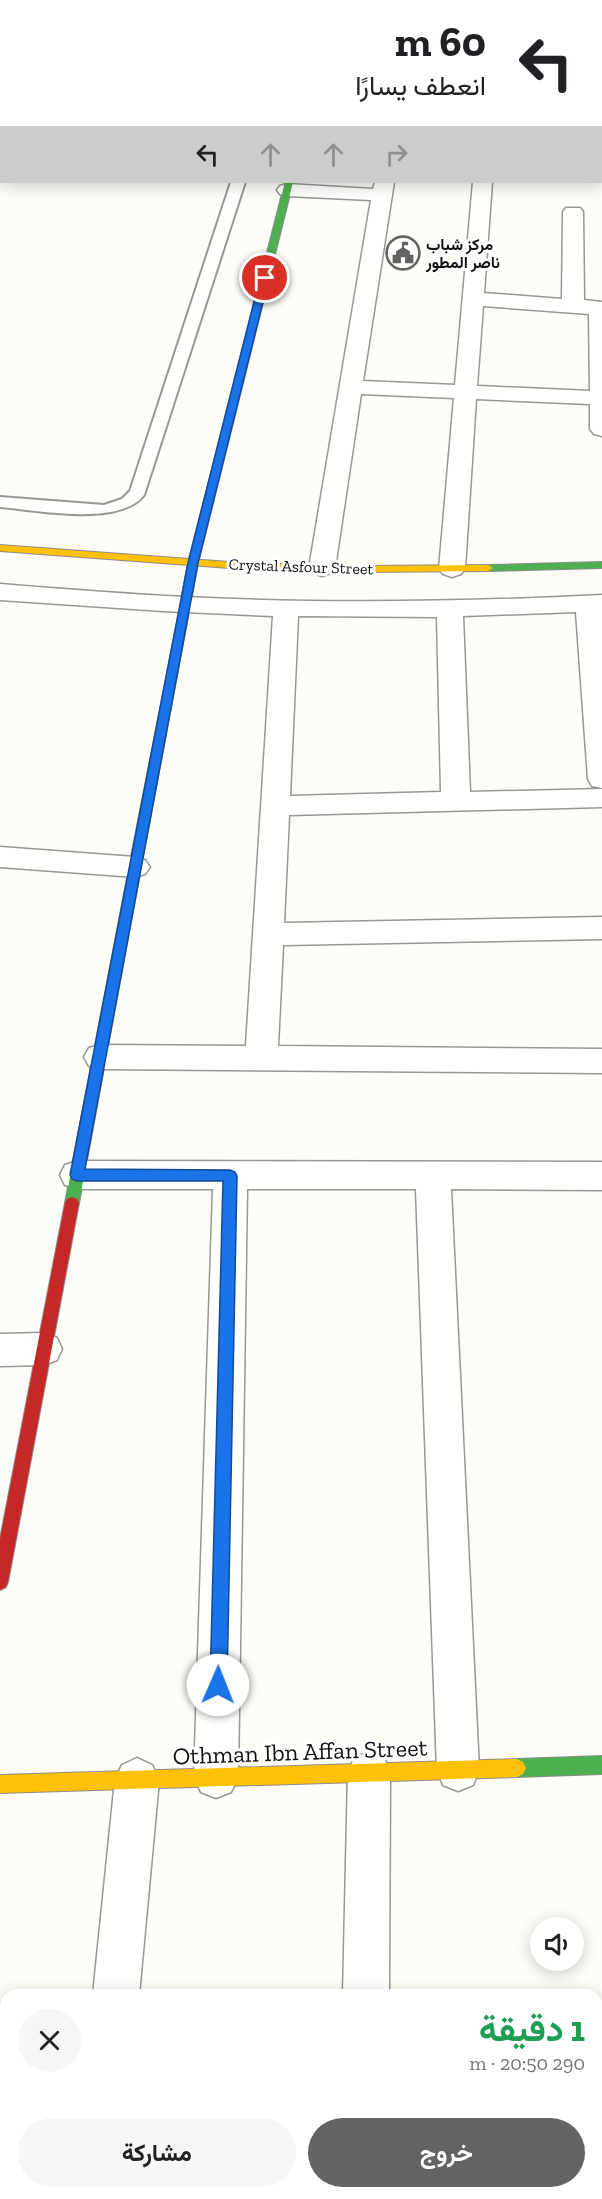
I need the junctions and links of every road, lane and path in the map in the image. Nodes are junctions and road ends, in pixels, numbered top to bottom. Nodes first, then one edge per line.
1 (238, 183) edge
2 (482, 183) edge
3 (288, 186) edge
4 (383, 188) edge
5 (573, 212) dead end
6 (473, 299) junction
7 (573, 306) junction
8 (601, 308) edge
9 (351, 387) junction
10 (466, 392) junction
11 (602, 398) edge
12 (602, 429) edge
13 (0, 502) edge
14 (0, 548) edge
15 (193, 563) junction
16 (602, 565) edge
17 (322, 568) junction
18 (452, 569) junction
19 (0, 592) edge
20 (595, 604) edge
21 (185, 605) junction
22 (286, 608) junction
23 (450, 608) junction
24 (602, 779) edge
25 (602, 798) edge
26 (456, 802) junction
27 (274, 806) junction
28 (0, 857) edge
29 (135, 867) junction
30 (602, 928) edge
31 (268, 934) junction
32 (100, 1057) junction
33 (261, 1058) junction
34 (602, 1061) edge
35 (77, 1175) junction
36 (230, 1176) junction
37 (433, 1176) junction
38 (602, 1176) edge
39 (44, 1349) junction
40 (0, 1350) edge
41 (0, 1582) edge
42 (602, 1765) edge
43 (458, 1770) junction
44 (369, 1773) junction
45 (216, 1777) junction
46 (137, 1780) junction
47 (0, 1784) edge
48 (117, 1989) edge
49 (366, 1989) edge

1 - 13 lane
2 - 6 street
3 - 4 street
3 - 15 street
4 - 9 street
5 - 7 street
6 - 7 street
6 - 10 street
7 - 8 street
8 - 11 street
9 - 10 street
9 - 17 street
10 - 11 street
10 - 18 street
11 - 12 street
14 - 15 street, Crystal Asfour Street
15 - 17 street, Crystal Asfour Street
15 - 21 street
16 - 18 street, Crystal Asfour Street
17 - 18 street, Crystal Asfour Street
19 - 21 street
20 - 23 street
20 - 24 street
21 - 22 street
21 - 29 street
22 - 23 street
22 - 27 street
23 - 26 street
25 - 26 street
26 - 27 street
27 - 31 street
28 - 29 street
29 - 32 street
30 - 31 street
31 - 33 street
32 - 33 street
32 - 35 street
33 - 34 street
35 - 36 street
35 - 39 street
36 - 37 street
36 - 45 street
37 - 38 street
37 - 43 street
39 - 40 street
39 - 41 street
42 - 43 street, Othman Ibn Affan Street
43 - 44 street, Othman Ibn Affan Street
44 - 45 street, Othman Ibn Affan Street
44 - 49 street
45 - 46 street, Othman Ibn Affan Street
46 - 47 street, Othman Ibn Affan Street
46 - 48 street

